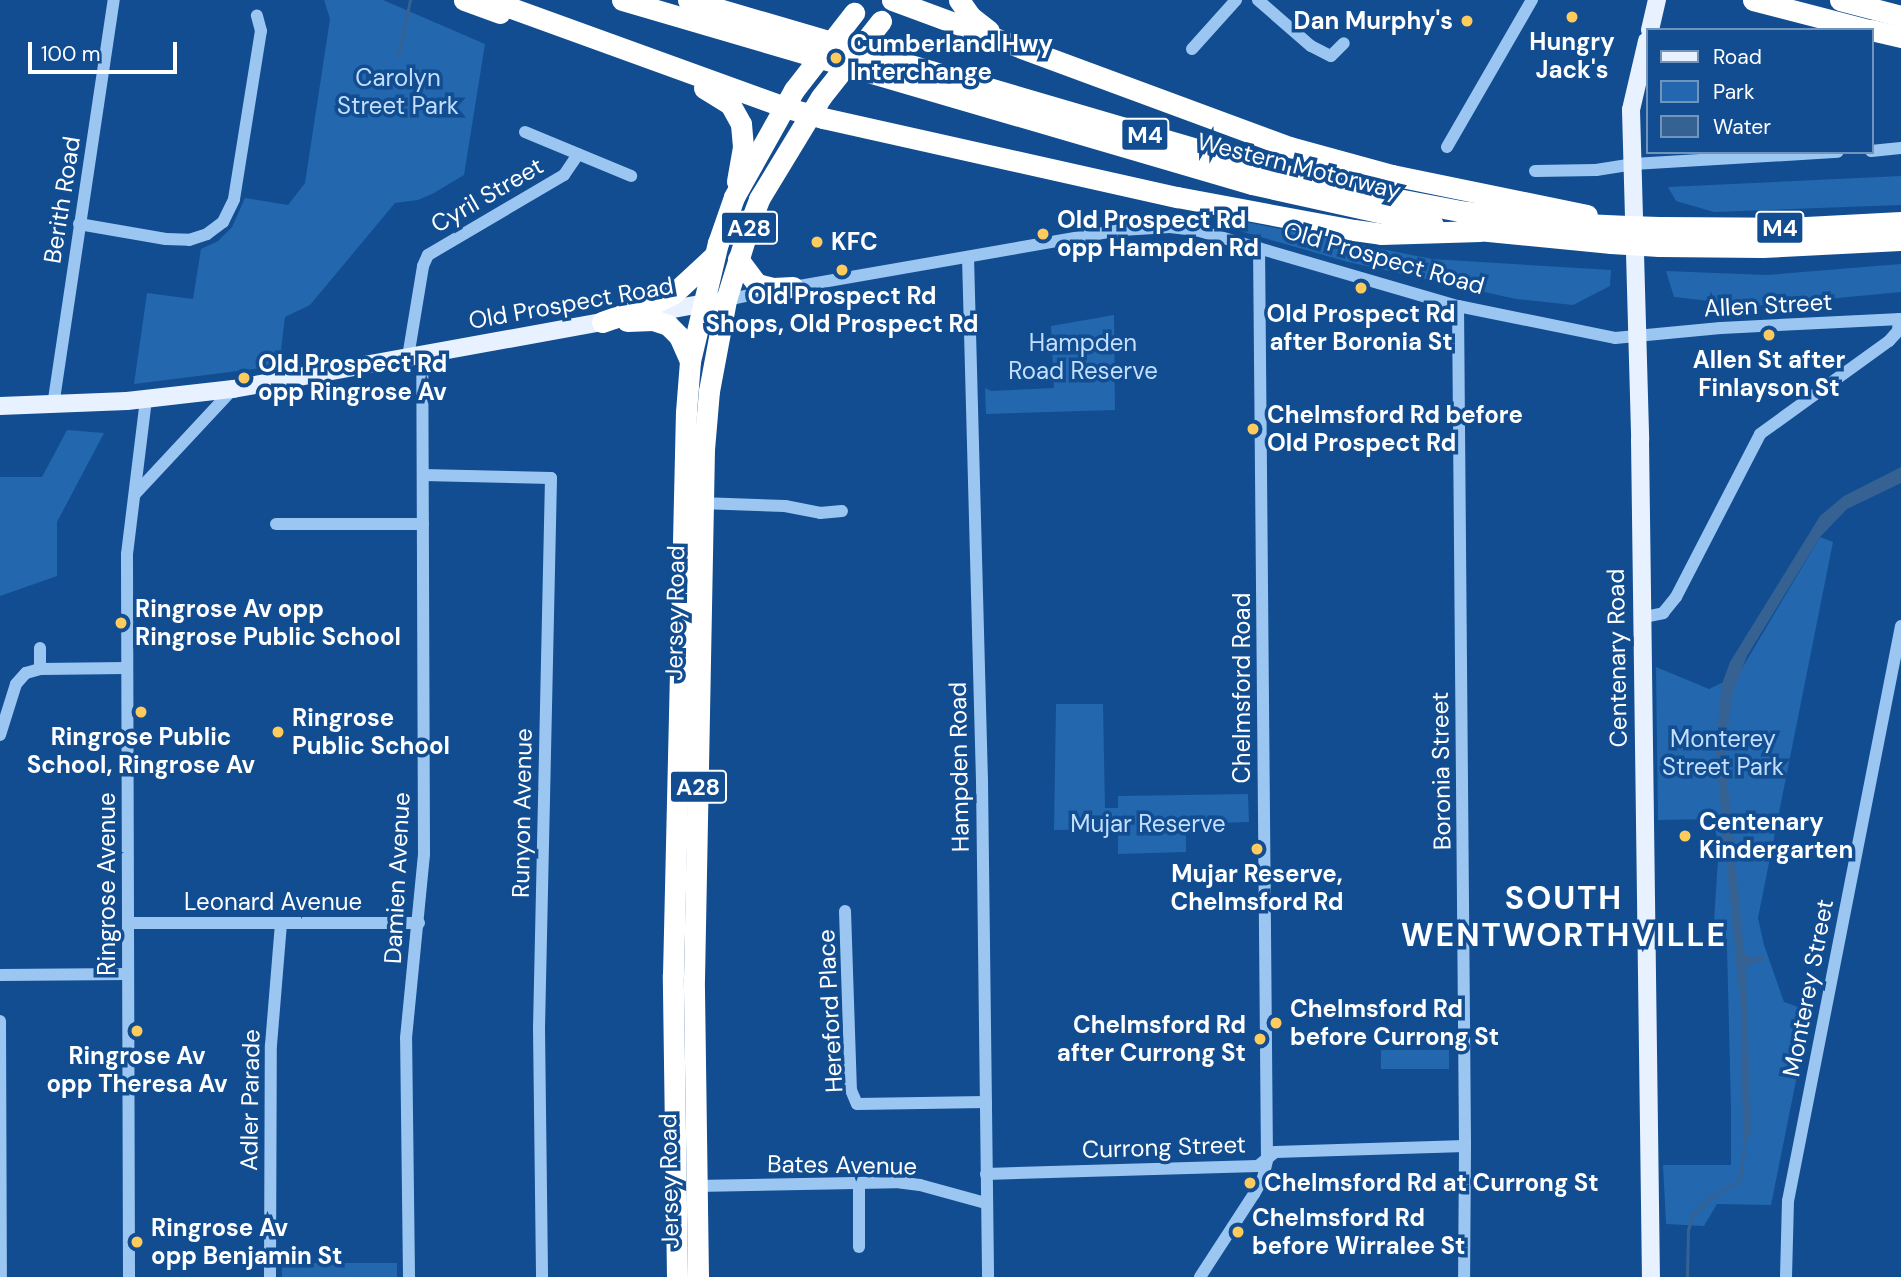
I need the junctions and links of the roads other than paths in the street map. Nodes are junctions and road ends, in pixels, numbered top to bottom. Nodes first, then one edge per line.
1 (114, 0) edge
2 (464, 0) edge
3 (489, 0) edge
4 (622, 0) edge
5 (688, 0) edge
6 (894, 0) edge
7 (959, 0) edge
8 (1236, 0) edge
9 (1258, 0) edge
10 (1532, 0) edge
11 (1657, 0) edge
12 (1753, 0) edge
13 (1846, 1) edge
14 (859, 6) edge
15 (257, 16) dead end
16 (1901, 16) edge
17 (1650, 28) edge
18 (1862, 28) edge
19 (1873, 31) edge
20 (1901, 37) edge
21 (1344, 43) dead end
22 (1646, 45) edge
23 (1192, 50) dead end
24 (1033, 52) junction
25 (789, 98) junction
26 (815, 106) junction
27 (526, 132) dead end
28 (1447, 147) dead end
29 (1901, 148) edge
30 (1873, 150) edge
31 (578, 154) junction
32 (1804, 154) edge
33 (1633, 164) junction
34 (1535, 170) dead end
35 (631, 176) dead end
36 (734, 197) junction
37 (1901, 222) edge
38 (79, 224) junction
39 (1615, 229) junction
40 (1480, 231) junction
41 (1659, 237) junction
42 (1901, 240) edge
43 (1259, 248) junction
44 (714, 255) junction
45 (968, 257) junction
46 (738, 260) junction
47 (793, 287) junction
48 (726, 299) junction
49 (702, 304) junction
50 (1458, 306) junction
51 (1900, 319) edge
52 (602, 322) junction
53 (1637, 335) junction
54 (415, 356) junction
55 (691, 361) junction
56 (233, 389) junction
57 (146, 400) junction
58 (0, 406) edge
59 (52, 406) junction
60 (422, 475) junction
61 (136, 493) junction
62 (693, 503) junction
63 (842, 511) dead end
64 (276, 524) dead end
65 (422, 524) junction
66 (1640, 618) junction
67 (1901, 627) edge
68 (40, 648) dead end
69 (126, 668) junction
70 (40, 669) junction
71 (0, 735) edge
72 (845, 911) dead end
73 (128, 923) junction
74 (281, 923) junction
75 (419, 923) junction
76 (128, 974) junction
77 (0, 975) edge
78 (0, 1021) edge
79 (986, 1102) junction
80 (1465, 1146) junction
81 (1267, 1160) junction
82 (986, 1174) junction
83 (859, 1183) junction
84 (696, 1186) junction
85 (986, 1203) junction
86 (859, 1247) dead end
87 (1, 1277) edge
88 (129, 1277) edge
89 (270, 1277) edge
90 (409, 1277) edge
91 (542, 1277) edge
92 (677, 1277) edge
93 (698, 1277) edge
94 (988, 1277) edge
95 (1200, 1277) edge
96 (1464, 1277) edge
97 (1651, 1277) edge
98 (1786, 1277) edge

1 - 38 street, Berith Road
2 - 36 highway
3 - 25 highway
4 - 40 highway, Western Motorway / M4
5 - 39 highway, Western Motorway / M4
6 - 24 highway
6 - 26 highway, Jersey Road / A28, bridge
7 - 24 highway
8 - 23 street
9 - 21 street
10 - 28 street
11 - 17 main road
12 - 18 highway
13 - 16 highway
14 - 25 highway, Jersey Road / A28, bridge
15 - 38 street
19 - 20 highway
22 - 33 main road, Centenary Road
24 - 39 highway
25 - 26 highway
25 - 36 highway, Jersey Road / A28
26 - 40 highway
26 - 46 highway, Jersey Road / A28
27 - 31 street
29 - 30 street
31 - 35 street
31 - 54 street, Cyril Street
32 - 33 street
33 - 34 street
33 - 53 main road, Centenary Road
36 - 44 highway, Jersey Road / A28
37 - 41 highway, Western Motorway / M4
38 - 59 street, Berith Road
39 - 40 highway, Western Motorway / M4
39 - 41 highway, Western Motorway / M4, bridge
41 - 42 highway, Western Motorway / M4
43 - 45 street, Old Prospect Road
43 - 50 street, Old Prospect Road
43 - 81 street, Chelmsford Road
44 - 49 highway, Jersey Road / A28
44 - 52 highway
45 - 47 street, Old Prospect Road
45 - 79 street, Hampden Road
46 - 47 highway
46 - 48 highway, Jersey Road / A28
47 - 48 street, Old Prospect Road
48 - 49 main road, Old Prospect Road
48 - 62 highway, Jersey Road / A28
49 - 52 main road, Old Prospect Road
49 - 55 highway, Jersey Road / A28
50 - 53 street, Old Prospect Road
50 - 80 street, Boronia Street
51 - 53 street, Allen Street
51 - 66 street
52 - 54 main road, Old Prospect Road
52 - 55 highway
53 - 66 main road, Centenary Road
54 - 56 main road, Old Prospect Road
54 - 60 street, Damien Avenue
55 - 62 highway, Jersey Road / A28
56 - 57 main road, Old Prospect Road
56 - 61 street
57 - 59 main road, Old Prospect Road
57 - 61 street, Ringrose Avenue
58 - 59 main road, Old Prospect Road
60 - 65 street, Damien Avenue
60 - 91 street, Runyon Avenue
61 - 69 street, Ringrose Avenue
62 - 63 street
62 - 84 highway, Jersey Road / A28
62 - 92 highway, Jersey Road / A28
64 - 65 street
65 - 75 street, Damien Avenue
66 - 97 main road, Centenary Road
67 - 98 street, Monterey Street
68 - 70 street
69 - 70 street
69 - 73 street, Ringrose Avenue
70 - 71 street
72 - 79 street, Hereford Place
73 - 74 street, Leonard Avenue
73 - 76 street, Ringrose Avenue
74 - 75 street, Leonard Avenue
74 - 89 street, Adler Parade
75 - 90 street, Damien Avenue
76 - 77 street
76 - 88 street, Ringrose Avenue
78 - 87 street
79 - 82 street, Hampden Road
80 - 81 street, Currong Street
80 - 96 street, Boronia Street
81 - 82 street, Currong Street
81 - 95 street, Chelmsford Road
82 - 85 street, Hampden Road
83 - 84 street, Bates Avenue
83 - 85 street, Bates Avenue
83 - 86 street
84 - 93 highway, Jersey Road / A28
85 - 94 street, Hampden Road

